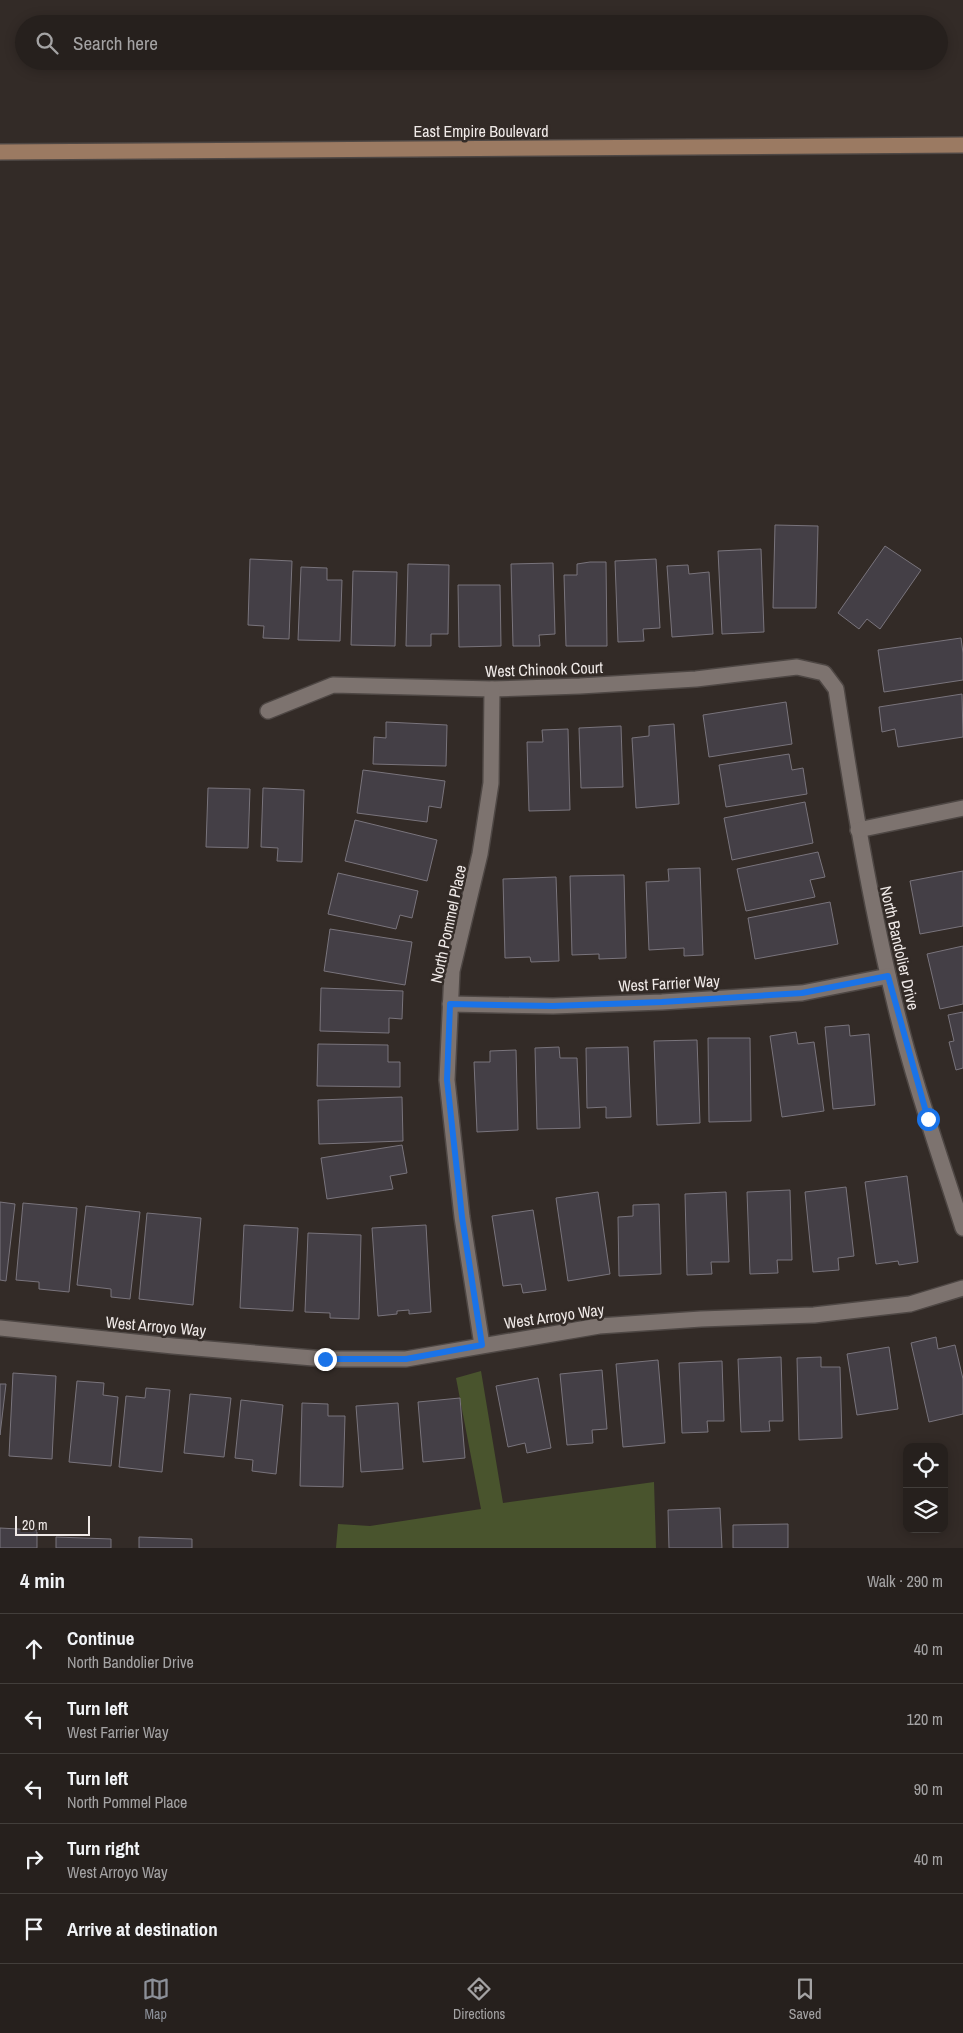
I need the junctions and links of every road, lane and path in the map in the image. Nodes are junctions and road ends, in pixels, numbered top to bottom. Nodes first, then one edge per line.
1 (963, 145) edge
2 (0, 152) edge
3 (824, 673) joint
4 (492, 688) junction
5 (268, 711) dead end
6 (963, 808) edge
7 (858, 830) junction
8 (888, 976) junction
9 (450, 1004) junction
10 (963, 1228) edge
11 (963, 1288) edge
12 (0, 1328) edge
13 (482, 1345) junction

1 - 2 street, East Empire Boulevard
3 - 4 street, West Chinook Court
3 - 7 street, North Bandolier Drive
4 - 5 street, West Chinook Court
4 - 9 street, North Pommel Place
6 - 7 street
7 - 8 street, North Bandolier Drive
8 - 9 street, West Farrier Way
8 - 10 street, North Bandolier Drive
9 - 13 street, North Pommel Place
11 - 13 street, West Arroyo Way
12 - 13 street, West Arroyo Way

